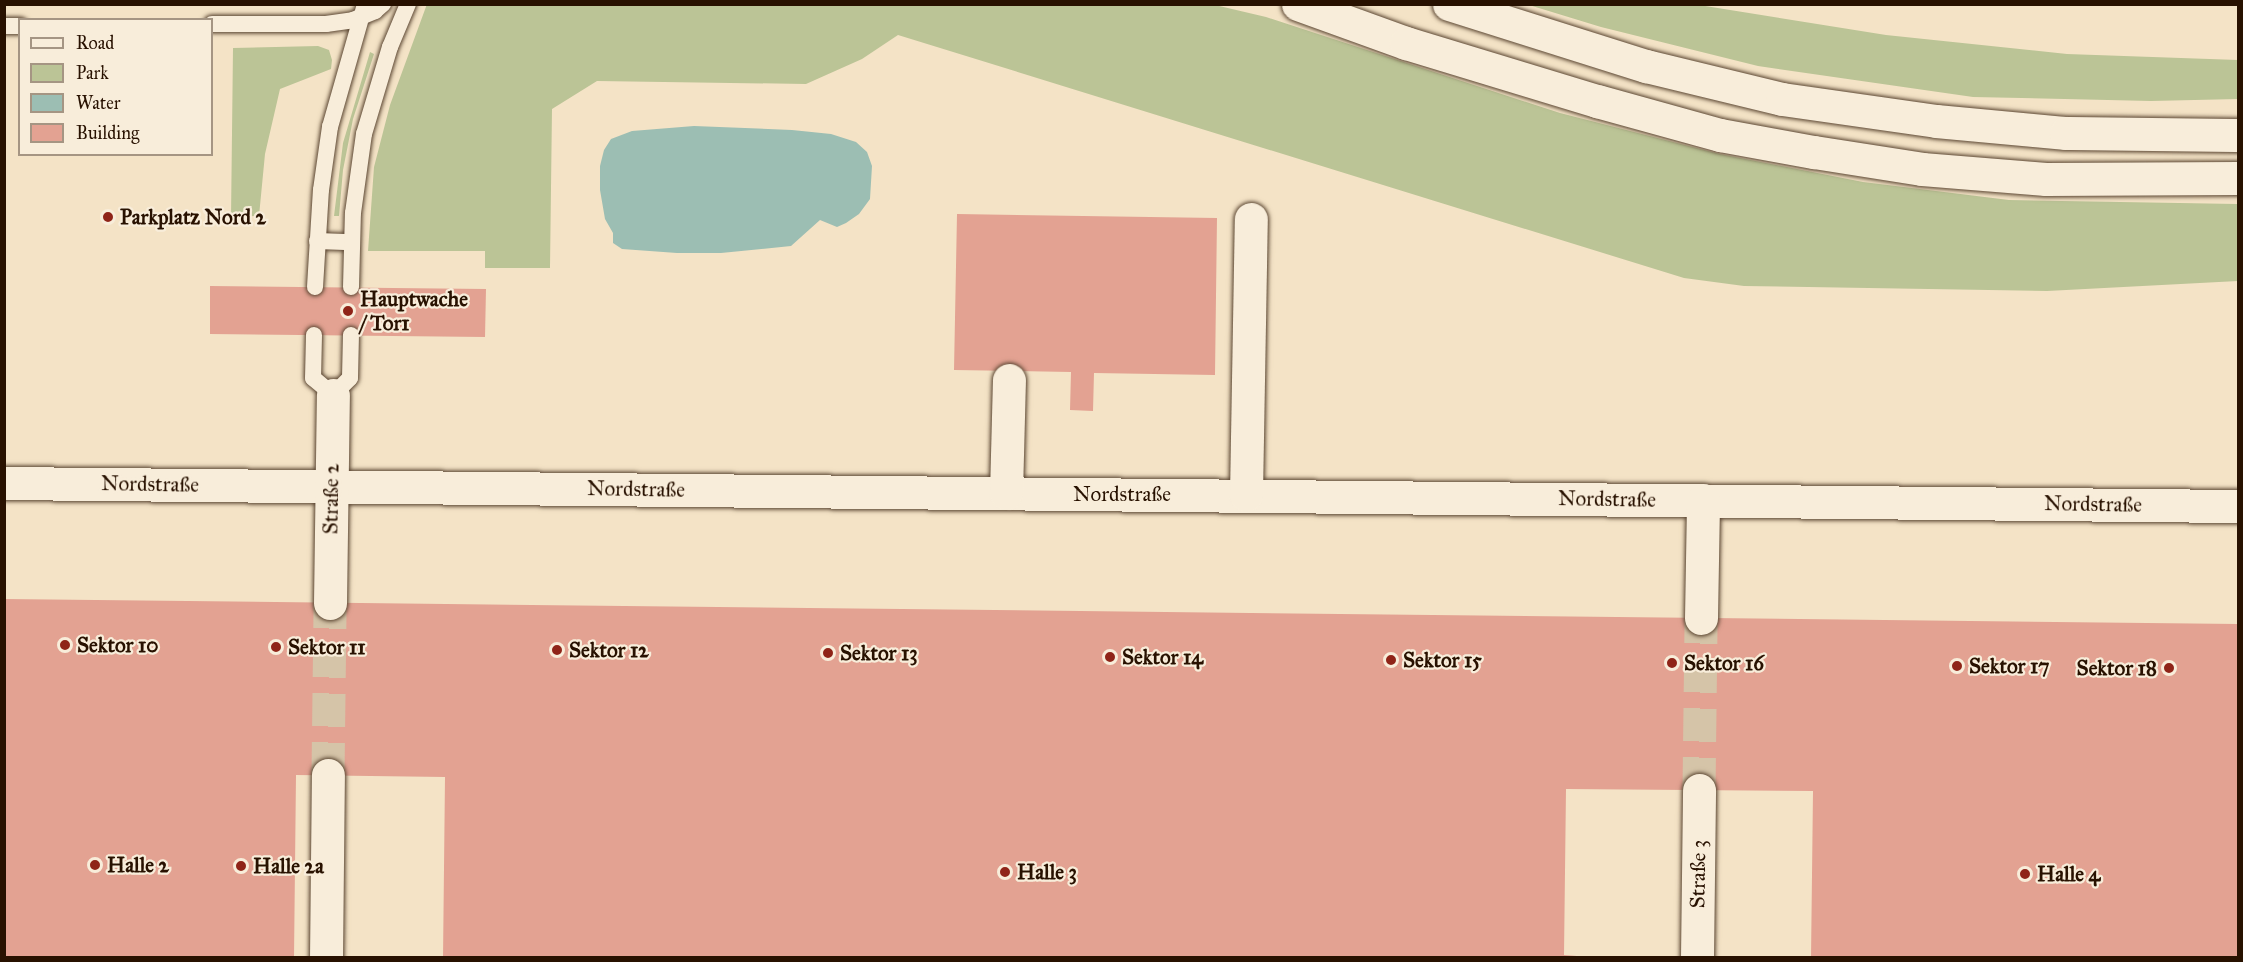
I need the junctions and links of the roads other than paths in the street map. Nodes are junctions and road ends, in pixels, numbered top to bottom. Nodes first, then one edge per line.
1 (383, 4) edge
2 (408, 4) edge
3 (1298, 4) edge
4 (1449, 4) edge
5 (363, 11) edge
6 (213, 24) edge
7 (2238, 135) edge
8 (2238, 178) edge
9 (1251, 219) dead end
10 (317, 241) junction
11 (352, 242) junction
12 (315, 287) dead end
13 (351, 287) dead end
14 (314, 335) dead end
15 (351, 335) dead end
16 (1009, 380) dead end
17 (333, 395) junction
18 (4, 483) edge
19 (332, 486) junction
20 (1006, 493) junction
21 (1246, 495) junction
22 (1702, 500) junction
23 (2238, 506) edge
24 (330, 603) tunnel mouth
25 (1701, 618) tunnel mouth
26 (328, 775) tunnel mouth
27 (1699, 790) tunnel mouth
28 (326, 957) edge
29 (1697, 957) edge

1 - 5 lane
2 - 11 lane
3 - 8 street
4 - 7 street
5 - 6 lane
5 - 10 lane
9 - 21 street
10 - 11 lane
10 - 12 lane
11 - 13 lane
14 - 17 lane
15 - 17 lane
16 - 20 street
17 - 19 street, Straße 2
18 - 19 street, Nordstraße
19 - 20 street, Nordstraße
19 - 24 street, Straße 2
20 - 21 street, Nordstraße
21 - 22 street, Nordstraße
22 - 23 street, Nordstraße
22 - 25 street
26 - 28 street
27 - 29 street, Straße 3

